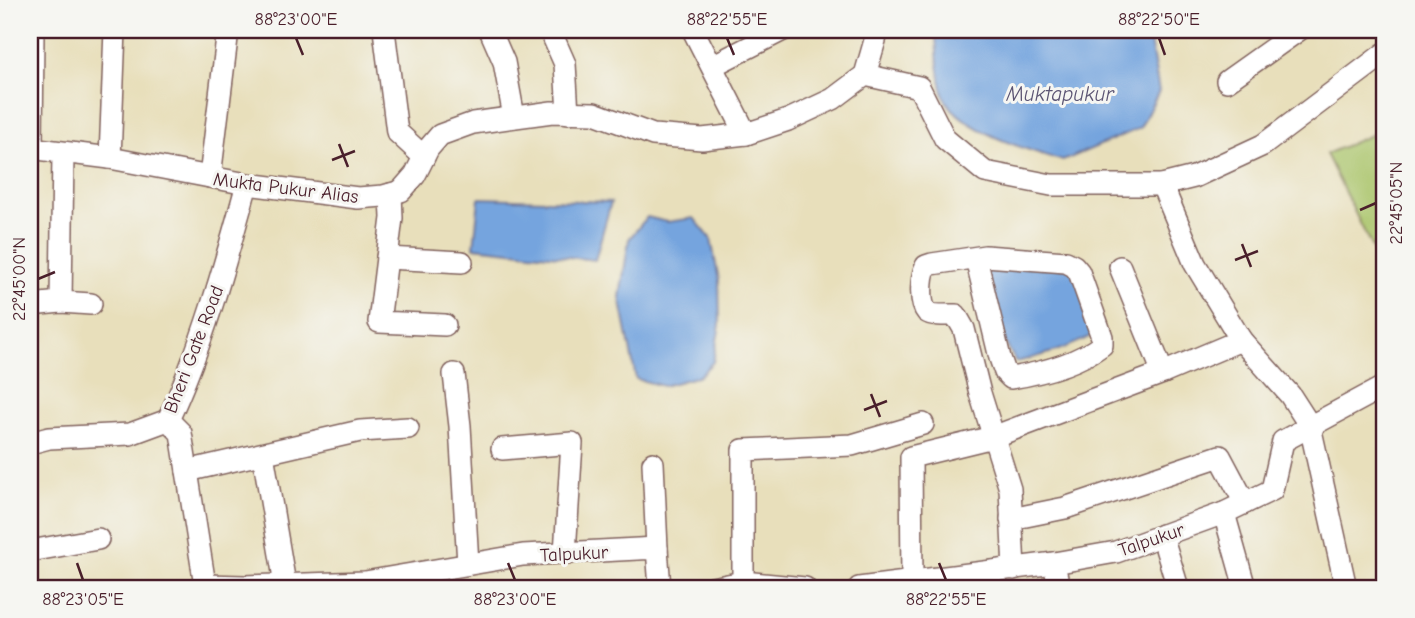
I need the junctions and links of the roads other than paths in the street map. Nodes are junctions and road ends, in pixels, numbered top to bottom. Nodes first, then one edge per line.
1 (33, 30) edge
2 (115, 30) edge
3 (228, 30) edge
4 (384, 30) edge
5 (489, 30) edge
6 (550, 30) edge
7 (693, 30) edge
8 (783, 30) edge
9 (878, 30) edge
10 (1299, 30) edge
11 (1385, 53) edge
12 (712, 66) junction
13 (865, 75) junction
14 (1227, 81) dead end
15 (568, 113) junction
16 (514, 117) junction
17 (746, 134) junction
18 (31, 149) edge
19 (63, 153) junction
20 (424, 157) junction
21 (110, 158) junction
22 (210, 177) junction
23 (247, 184) junction
24 (1162, 185) junction
25 (391, 194) junction
26 (387, 258) junction
27 (976, 258) junction
28 (462, 262) dead end
29 (1120, 267) dead end
30 (61, 303) junction
31 (91, 304) dead end
32 (30, 305) edge
33 (445, 325) dead end
34 (1241, 340) junction
35 (1163, 373) junction
36 (454, 374) dead end
37 (1385, 386) edge
38 (168, 420) junction
39 (923, 424) dead end
40 (1310, 426) junction
41 (408, 428) dead end
42 (993, 437) junction
43 (30, 443) edge
44 (502, 449) dead end
45 (263, 454) junction
46 (653, 463) dead end
47 (187, 471) junction
48 (1245, 503) junction
49 (1224, 513) junction
50 (1011, 519) junction
51 (1162, 535) junction
52 (98, 539) dead end
53 (657, 548) junction
54 (30, 551) edge
55 (565, 553) junction
56 (1054, 563) junction
57 (468, 564) junction
58 (1014, 569) junction
59 (912, 581) junction
60 (743, 582) junction
61 (955, 582) edge
62 (389, 583) edge
63 (285, 584) junction
64 (327, 586) edge
65 (199, 587) edge
66 (263, 587) edge
67 (770, 587) edge
68 (660, 588) edge
69 (712, 588) edge
70 (805, 588) edge
71 (859, 588) edge
72 (1059, 588) edge
73 (1178, 588) edge
74 (1245, 588) edge
75 (1346, 588) edge

1 - 18 street
2 - 21 street
3 - 22 street
4 - 20 street
5 - 16 street
6 - 15 street
7 - 12 street
8 - 12 street
9 - 13 street
10 - 14 street
11 - 24 street
12 - 17 street
13 - 17 street
13 - 24 street
15 - 16 street
15 - 17 street
16 - 20 street
18 - 19 street, Mukta Pukur Alias
19 - 21 street, Mukta Pukur Alias
19 - 30 street
20 - 25 street
21 - 22 street, Mukta Pukur Alias
22 - 23 street, Mukta Pukur Alias
23 - 25 street, Mukta Pukur Alias
23 - 38 street, Bheri Gate Road
24 - 34 street
25 - 26 street
26 - 28 street
26 - 33 street
27 - 27 street
27 - 42 street
29 - 35 street
30 - 31 street
30 - 32 street
34 - 35 street
34 - 40 street
35 - 42 street
36 - 57 street
37 - 40 street, Talpukur
38 - 43 street, Bheri Gate Road
38 - 47 street, Talpukur
39 - 60 street
40 - 48 street, Talpukur
40 - 75 street
41 - 45 street
42 - 50 street
42 - 59 street
44 - 55 street
45 - 47 street
45 - 63 street
46 - 53 street
47 - 65 street, Talpukur
48 - 49 street, Talpukur
48 - 50 street
49 - 51 street, Talpukur
49 - 74 street
50 - 58 street
51 - 56 street, Talpukur
51 - 73 street
52 - 54 street
53 - 55 street, Talpukur
53 - 68 street
55 - 57 street, Talpukur
56 - 58 street, Talpukur
56 - 72 street
57 - 62 street, Talpukur
58 - 61 street, Talpukur
59 - 61 street, Talpukur
59 - 71 street, Talpukur
60 - 67 street
60 - 69 street
62 - 64 street, Talpukur
63 - 64 street, Talpukur
63 - 66 street, Talpukur
65 - 66 street, Talpukur
67 - 70 street

